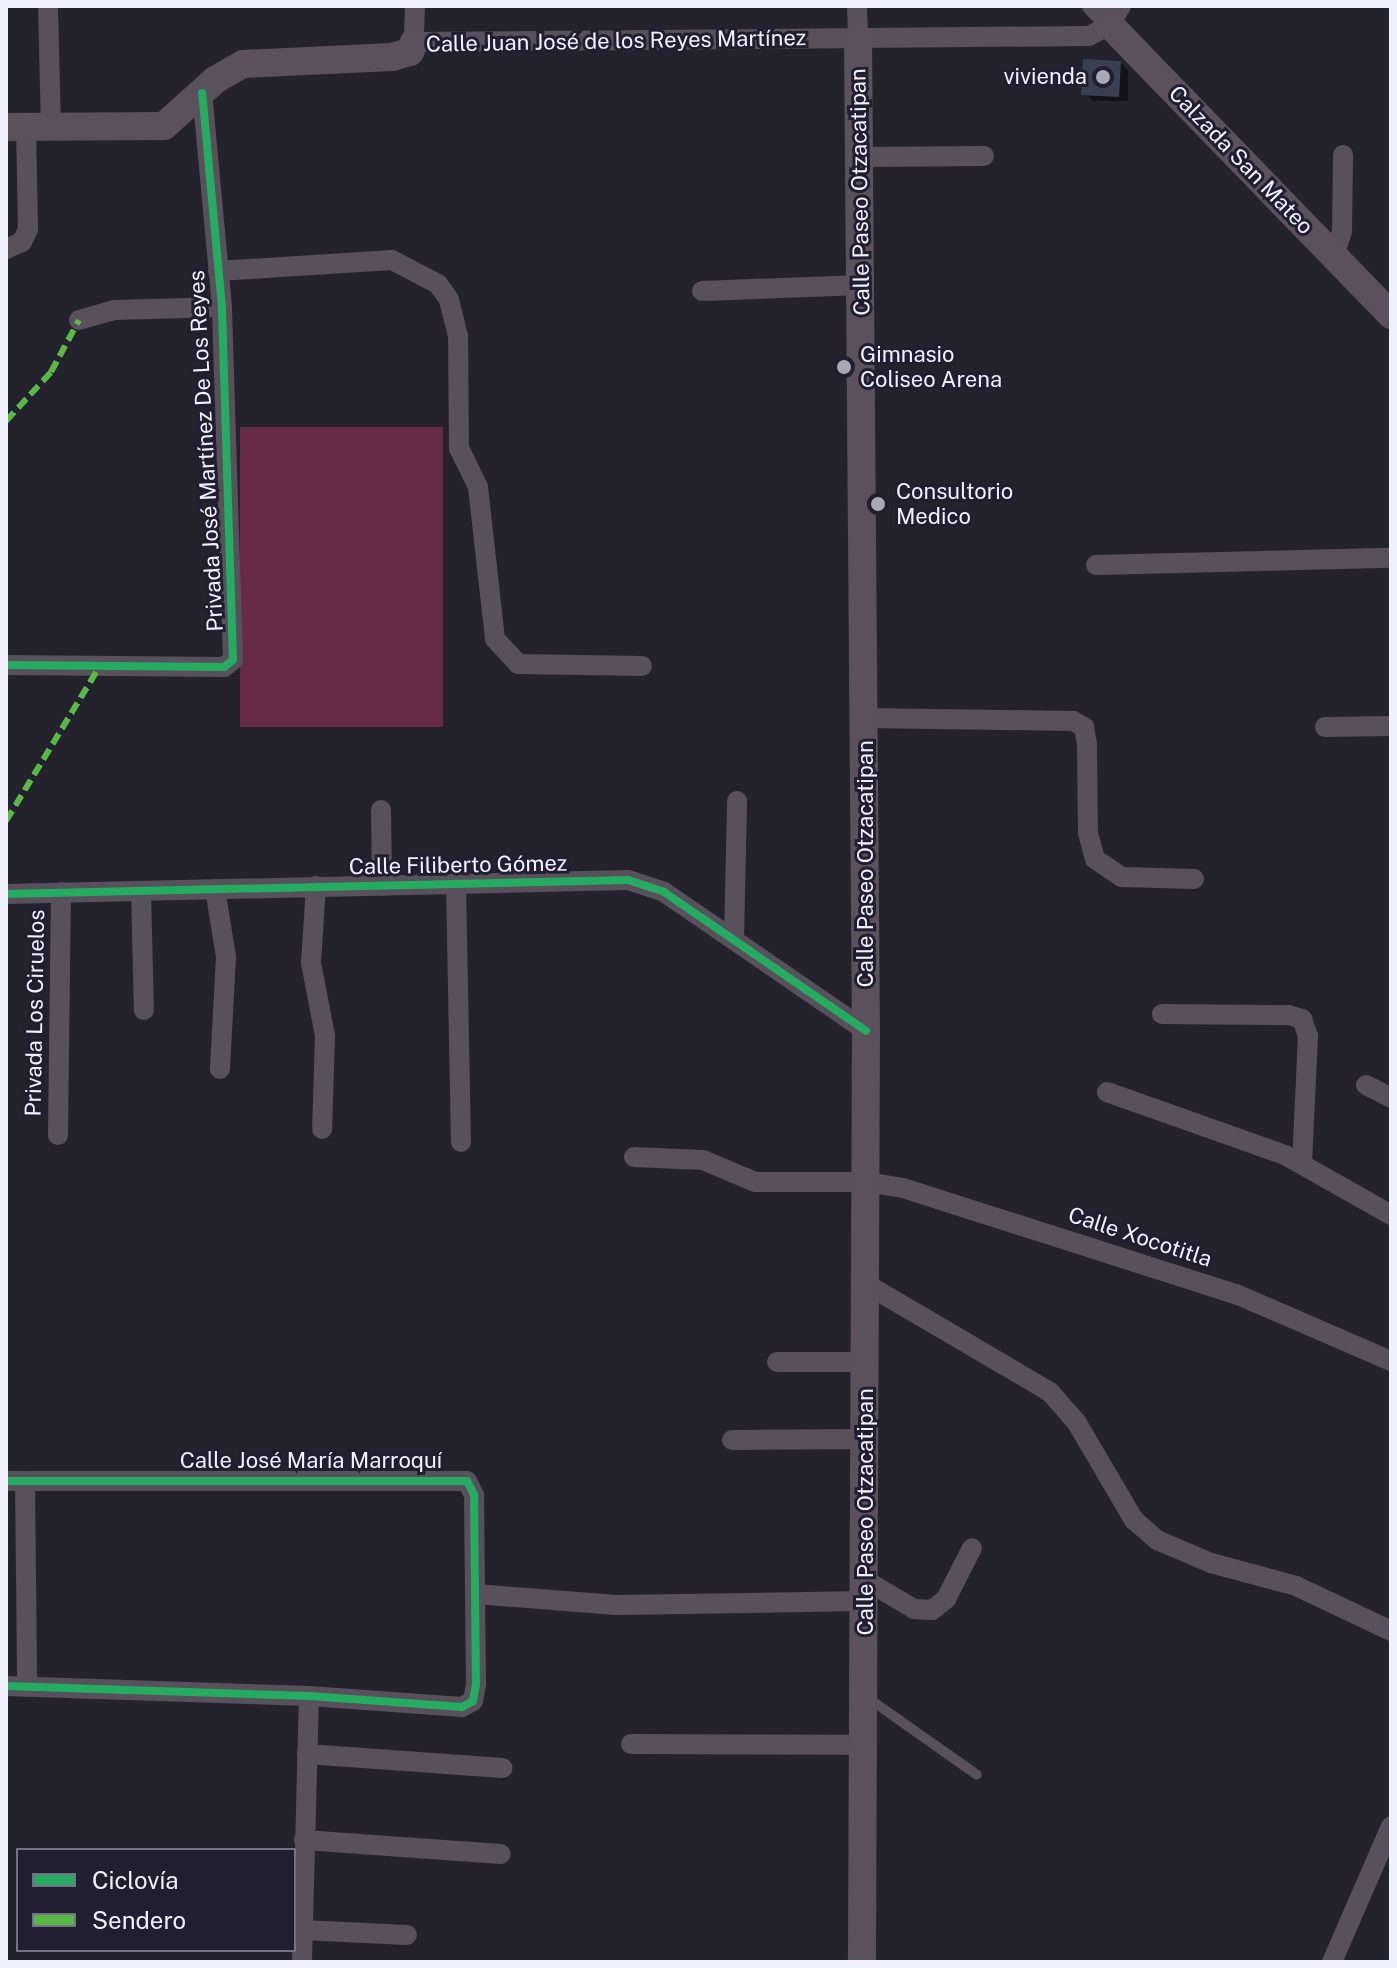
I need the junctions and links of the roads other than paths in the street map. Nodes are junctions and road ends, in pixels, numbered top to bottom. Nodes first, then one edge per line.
1 (48, 6) edge
2 (415, 6) edge
3 (857, 6) edge
4 (1107, 12) edge
5 (858, 38) junction
6 (414, 42) junction
7 (202, 93) junction
8 (28, 127) edge
9 (1343, 155) dead end
10 (984, 156) dead end
11 (860, 157) junction
12 (6, 249) edge
13 (1334, 256) junction
14 (218, 271) junction
15 (861, 285) junction
16 (702, 291) dead end
17 (1388, 303) edge
18 (222, 307) junction
19 (79, 320) dead end
20 (1391, 558) edge
21 (1096, 565) dead end
22 (6, 665) edge
23 (642, 666) dead end
24 (865, 718) junction
25 (1391, 726) edge
26 (1325, 727) dead end
27 (737, 801) dead end
28 (381, 810) dead end
29 (1194, 879) dead end
30 (456, 884) junction
31 (316, 886) junction
32 (382, 886) junction
33 (215, 889) junction
34 (141, 891) junction
35 (61, 892) junction
36 (6, 894) edge
37 (734, 938) junction
38 (144, 1010) dead end
39 (1162, 1014) dead end
40 (866, 1031) junction
41 (220, 1069) dead end
42 (1366, 1085) dead end
43 (1107, 1092) dead end
44 (1391, 1098) edge
45 (322, 1129) dead end
46 (58, 1135) dead end
47 (461, 1142) dead end
48 (634, 1157) dead end
49 (1302, 1164) junction
50 (865, 1182) junction
51 (1391, 1215) edge
52 (866, 1284) junction
53 (1391, 1361) edge
54 (777, 1362) dead end
55 (866, 1362) junction
56 (866, 1439) junction
57 (732, 1440) dead end
58 (16, 1481) edge
59 (972, 1548) dead end
60 (865, 1590) junction
61 (476, 1594) junction
62 (1391, 1631) edge
63 (6, 1686) edge
64 (27, 1687) junction
65 (309, 1696) junction
66 (865, 1696) junction
67 (631, 1744) dead end
68 (864, 1745) junction
69 (307, 1754) junction
70 (502, 1768) dead end
71 (977, 1775) dead end
72 (1391, 1826) edge
73 (304, 1840) junction
74 (501, 1854) dead end
75 (302, 1930) junction
76 (407, 1935) dead end
77 (302, 1962) edge
78 (862, 1962) edge
79 (1332, 1962) edge

1 - 8 street
2 - 6 street
3 - 5 street, Calle Paseo Otzacatipan
4 - 5 street, Calle Juan José de los Reyes Martínez
4 - 13 main road, Calzada San Mateo
5 - 6 street, Calle Juan José de los Reyes Martínez
5 - 11 main road, Calle Paseo Otzacatipan
6 - 7 main road, Calle Juan José de los Reyes Martínez
7 - 8 main road, Calle Juan José de los Reyes Martínez
7 - 14 street, Privada José Martínez De Los Reyes
8 - 12 street
9 - 13 street
10 - 11 street
11 - 15 main road, Calle Paseo Otzacatipan
13 - 17 main road, Calzada San Mateo
14 - 18 street, Privada José Martínez De Los Reyes
14 - 23 street
15 - 16 street
15 - 24 main road, Calle Paseo Otzacatipan
18 - 19 street
18 - 22 street, Privada José Martínez De Los Reyes
20 - 21 street
24 - 29 street
24 - 40 main road, Calle Paseo Otzacatipan
25 - 26 street
27 - 37 street
28 - 32 street
30 - 32 street, Calle Filiberto Gómez
30 - 37 street, Calle Filiberto Gómez
30 - 47 street
31 - 32 street, Calle Filiberto Gómez
31 - 33 street, Calle Filiberto Gómez
31 - 45 street
33 - 34 street, Calle Filiberto Gómez
33 - 41 street
34 - 35 street, Calle Filiberto Gómez
34 - 38 street
35 - 36 street, Calle Filiberto Gómez
35 - 46 street, Privada Los Ciruelos
37 - 40 street, Calle Filiberto Gómez
39 - 49 street
40 - 50 main road, Calle Paseo Otzacatipan
42 - 44 street
43 - 49 street
48 - 50 street, Calle Xocotitla
49 - 51 street
50 - 52 main road, Calle Paseo Otzacatipan
50 - 53 street, Calle Xocotitla
52 - 55 main road, Calle Paseo Otzacatipan
52 - 62 street
54 - 55 street
55 - 56 main road, Calle Paseo Otzacatipan
56 - 57 street
56 - 60 main road, Calle Paseo Otzacatipan
58 - 61 street, Calle José María Marroquí
58 - 64 street
59 - 60 street
60 - 61 street
60 - 66 main road, Calle Paseo Otzacatipan
61 - 65 street, Calle José María Marroquí
63 - 64 street
64 - 65 street
65 - 69 street
66 - 68 main road, Calle Paseo Otzacatipan
66 - 71 lane
67 - 68 street
68 - 78 main road, Calle Paseo Otzacatipan
69 - 70 street
69 - 73 street
72 - 79 street
73 - 74 street
73 - 75 street
75 - 76 street
75 - 77 street

